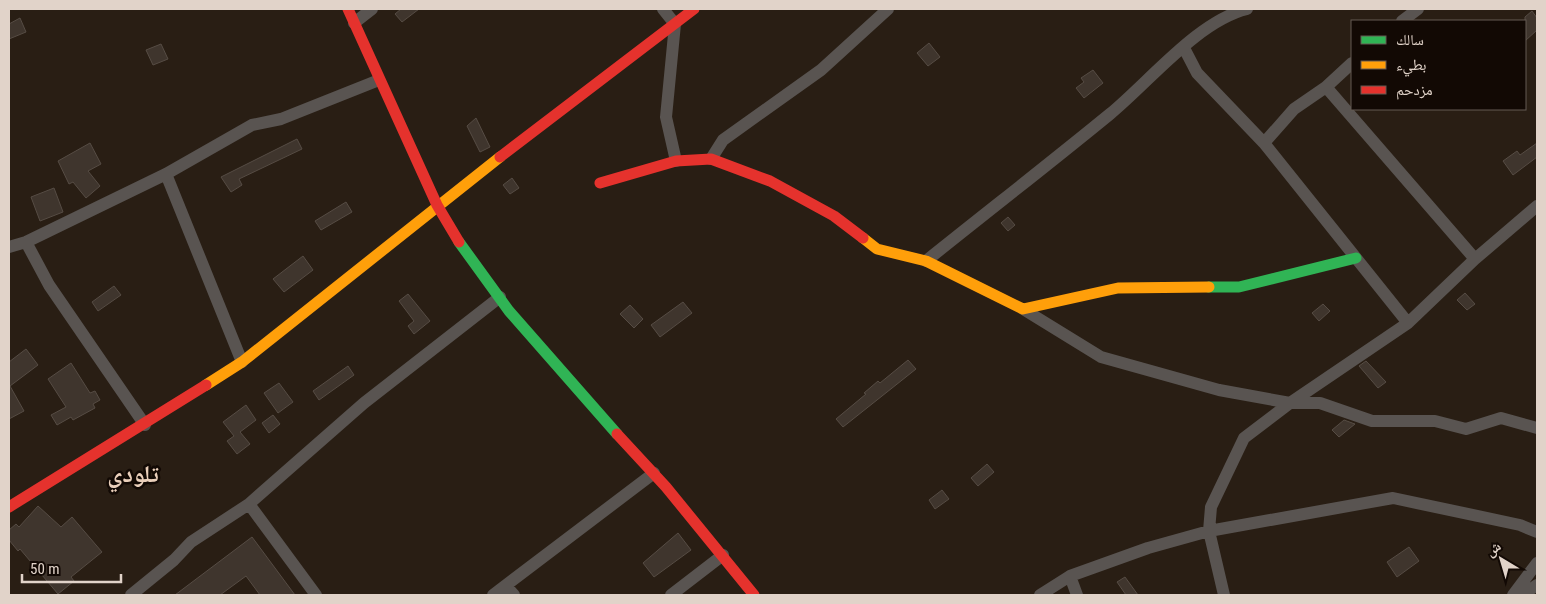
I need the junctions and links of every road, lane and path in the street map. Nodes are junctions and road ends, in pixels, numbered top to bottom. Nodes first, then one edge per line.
1 (348, 9) edge
2 (372, 9) edge
3 (663, 9) edge
4 (694, 9) edge
5 (888, 9) edge
6 (1247, 9) edge
7 (1418, 9) edge
8 (1403, 20) edge
9 (354, 23) junction
10 (675, 24) junction
11 (1184, 48) junction
12 (1351, 64) edge
13 (379, 80) junction
14 (1326, 87) junction
15 (1264, 143) junction
16 (711, 159) junction
17 (676, 161) junction
18 (166, 174) junction
19 (600, 183) dead end
20 (437, 205) junction
21 (1537, 206) edge
22 (26, 242) junction
23 (9, 247) edge
24 (1356, 258) junction
25 (1474, 260) junction
26 (926, 261) junction
27 (500, 297) junction
28 (1023, 309) junction
29 (1408, 323) junction
30 (242, 362) junction
31 (1290, 403) junction
32 (145, 425) junction
33 (1537, 428) edge
34 (654, 473) junction
35 (249, 504) junction
36 (9, 507) edge
37 (1209, 531) junction
38 (1537, 532) edge
39 (723, 555) junction
40 (1537, 563) edge
41 (1070, 576) junction
42 (1537, 586) edge
43 (510, 590) edge
44 (131, 595) edge
45 (316, 595) edge
46 (493, 595) edge
47 (671, 595) edge
48 (754, 595) edge
49 (1040, 595) edge
50 (1077, 595) edge
51 (1224, 595) edge
52 (1513, 595) edge
53 (1522, 595) edge

1 - 9 street
2 - 9 street
3 - 10 street
4 - 10 street
5 - 16 street
6 - 11 street
7 - 8 street
9 - 13 street
10 - 17 street
10 - 20 street
11 - 15 street
11 - 26 street
12 - 14 street
13 - 18 street
13 - 20 street
14 - 15 street
14 - 25 street
15 - 24 street
16 - 17 street
16 - 26 street
17 - 19 street
18 - 22 street
18 - 30 street
20 - 27 street
20 - 30 street
21 - 25 street
22 - 23 street
22 - 32 street
24 - 28 street
24 - 29 street
25 - 29 street
26 - 28 street
27 - 34 street
27 - 35 street
28 - 31 street
29 - 31 street
30 - 32 street
31 - 33 street
31 - 37 street
32 - 36 street
34 - 39 street
34 - 43 street
35 - 44 street
35 - 45 street
37 - 38 street
37 - 41 street
37 - 51 street
39 - 47 street
39 - 48 street
40 - 52 street
41 - 49 street
41 - 50 street
42 - 53 street
43 - 46 street

